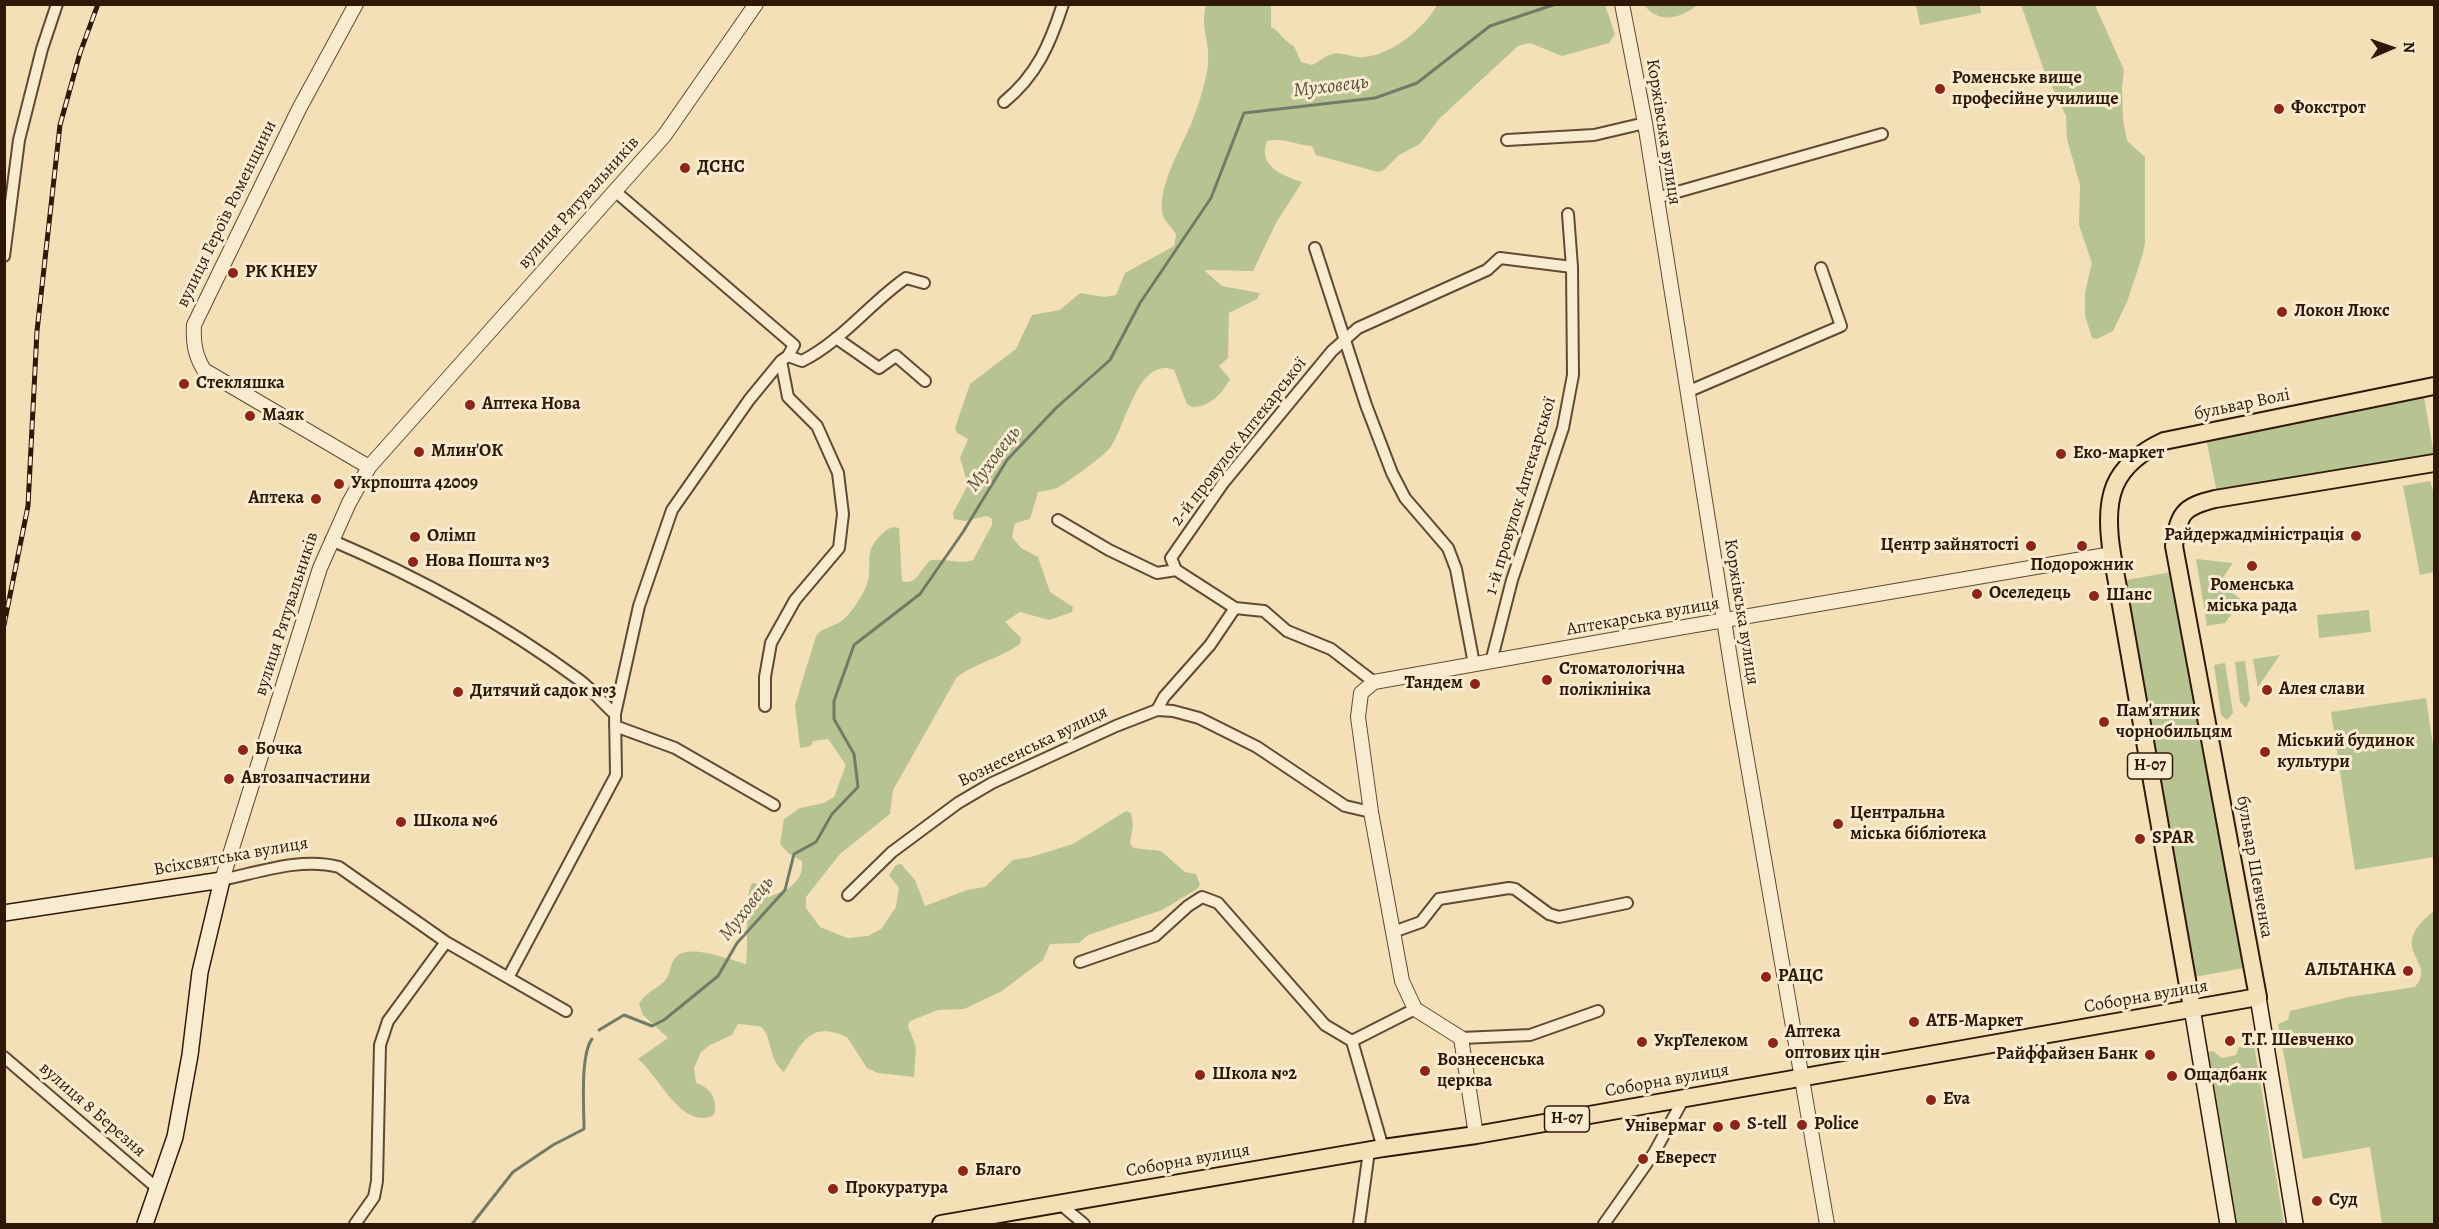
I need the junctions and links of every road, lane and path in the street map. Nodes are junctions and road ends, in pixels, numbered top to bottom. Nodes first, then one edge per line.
1 (57, 4) edge
2 (356, 4) edge
3 (756, 4) edge
4 (1063, 4) edge
5 (1622, 4) edge
6 (1004, 102) dead end
7 (1645, 123) junction
8 (1882, 134) dead end
9 (1507, 140) dead end
10 (616, 192) junction
11 (1656, 198) junction
12 (1568, 214) dead end
13 (1315, 248) dead end
14 (4, 256) edge
15 (1572, 267) junction
16 (1821, 268) dead end
17 (924, 283) dead end
18 (836, 338) junction
19 (1344, 340) junction
20 (784, 358) junction
21 (925, 381) dead end
22 (2434, 386) edge
23 (1687, 392) junction
24 (2434, 463) edge
25 (369, 467) junction
26 (1058, 520) dead end
27 (331, 540) junction
28 (2112, 554) junction
29 (1176, 570) junction
30 (1235, 608) junction
31 (1726, 622) junction
32 (1491, 662) junction
33 (1474, 664) junction
34 (1374, 682) junction
35 (765, 706) dead end
36 (1157, 710) junction
37 (615, 714) junction
38 (615, 726) junction
39 (774, 805) dead end
40 (1371, 812) junction
41 (222, 880) junction
42 (848, 895) dead end
43 (1627, 903) dead end
44 (4, 913) edge
45 (1393, 932) junction
46 (446, 942) junction
47 (1080, 962) dead end
48 (509, 976) junction
49 (2258, 997) junction
50 (2192, 1008) junction
51 (1415, 1009) junction
52 (566, 1011) dead end
53 (1598, 1011) dead end
54 (1461, 1038) junction
55 (1352, 1041) junction
56 (4, 1057) edge
57 (1804, 1078) junction
58 (1684, 1098) junction
59 (1476, 1135) junction
60 (1376, 1150) junction
61 (158, 1189) junction
62 (1059, 1203) junction
63 (147, 1222) edge
64 (355, 1224) edge
65 (941, 1224) edge
66 (1084, 1224) edge
67 (1359, 1224) edge
68 (1604, 1224) edge
69 (1827, 1224) edge
70 (2228, 1224) edge
71 (2295, 1224) edge

1 - 14 street
2 - 25 street, вулиця Героїв Роменщини
3 - 10 street, вулиця Рятувальників
4 - 6 street
5 - 7 street, Коржівська вулиця
7 - 9 street
7 - 11 street, Коржівська вулиця
8 - 11 street
10 - 20 street
10 - 25 street, вулиця Рятувальників
11 - 23 street, Коржівська вулиця
12 - 15 street, 1-й провулок Аптекарської
13 - 19 street
15 - 19 street
15 - 32 street, 1-й провулок Аптекарської
16 - 23 street
17 - 18 street
18 - 20 street
18 - 21 street
19 - 29 street, 2-й провулок Аптекарської
19 - 33 street
20 - 35 street
20 - 37 street
22 - 28 main road, бульвар Волі / Н-07
23 - 31 street, Коржівська вулиця
24 - 49 main road, бульвар Шевченка
25 - 27 street, вулиця Рятувальників
26 - 29 street
27 - 37 street
27 - 41 street, вулиця Рятувальників
28 - 31 street, Аптекарська вулиця
28 - 50 main road, Н-07
29 - 30 street
30 - 34 street
30 - 36 street
31 - 32 street, Аптекарська вулиця
31 - 57 street, Коржівська вулиця
32 - 33 street, Аптекарська вулиця
33 - 34 street, Аптекарська вулиця
34 - 40 street
36 - 40 street
36 - 42 street, Вознесенська вулиця
37 - 38 street
38 - 39 street
38 - 48 street
40 - 45 street
41 - 44 main road, Всіхсвятська вулиця
41 - 46 street, Всіхсвятська вулиця
41 - 61 main road, вулиця Рятувальників
43 - 45 street
45 - 51 street
46 - 48 street, Всіхсвятська вулиця
46 - 64 street
47 - 55 street
48 - 52 street, Всіхсвятська вулиця
49 - 50 main road, Соборна вулиця / Н-07
49 - 71 main road, бульвар Шевченка
50 - 57 main road, Соборна вулиця / Н-07
50 - 70 main road
51 - 54 street
51 - 55 street
53 - 54 street
54 - 59 street
55 - 60 street
56 - 61 street, вулиця 8 Березня
57 - 58 main road, Соборна вулиця / Н-07
57 - 69 street, Коржівська вулиця
58 - 59 main road, Соборна вулиця / Н-07
58 - 68 street
59 - 60 main road, Соборна вулиця / Н-07
60 - 62 main road, Соборна вулиця / Н-07
60 - 67 street
61 - 63 main road, вулиця Рятувальників
62 - 65 main road, Соборна вулиця / Н-07
62 - 66 street

